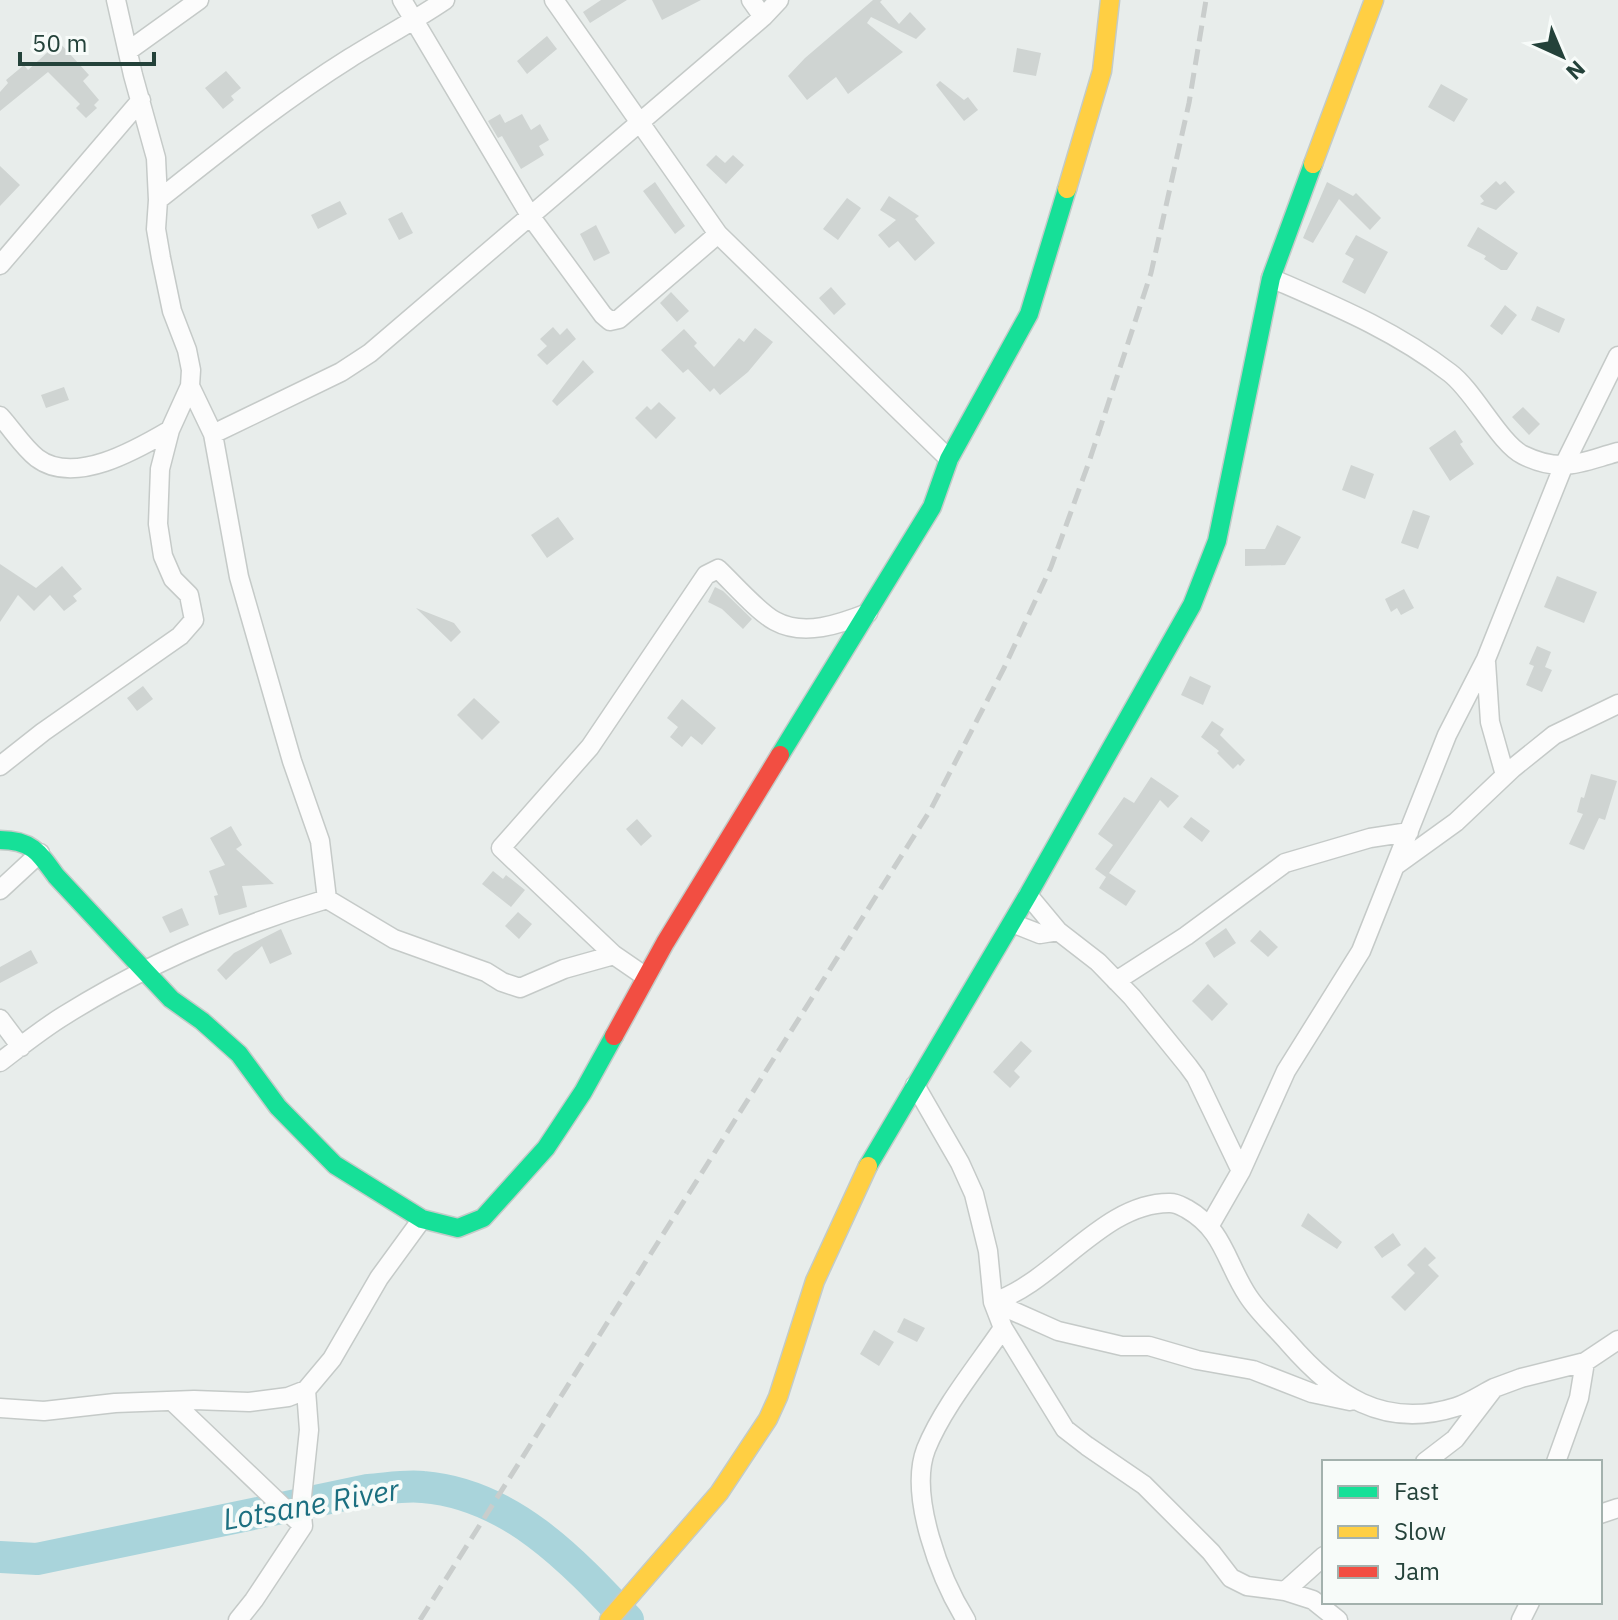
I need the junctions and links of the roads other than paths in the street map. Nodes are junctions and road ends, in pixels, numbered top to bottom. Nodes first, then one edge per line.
1 (116, 0) edge
2 (199, 0) edge
3 (402, 0) edge
4 (445, 0) edge
5 (554, 0) edge
6 (751, 0) edge
7 (779, 0) edge
8 (1110, 0) edge
9 (1374, 0) edge
10 (763, 17) junction
11 (415, 21) junction
12 (128, 51) junction
13 (141, 100) junction
14 (639, 122) junction
15 (158, 200) junction
16 (531, 217) junction
17 (718, 234) junction
18 (0, 265) edge
19 (1271, 278) junction
20 (1618, 356) edge
21 (190, 386) junction
22 (0, 416) edge
23 (170, 430) junction
24 (213, 434) junction
25 (1618, 452) edge
26 (949, 459) junction
27 (1563, 467) junction
28 (868, 613) junction
29 (1486, 659) junction
30 (1618, 704) edge
31 (0, 766) edge
32 (1505, 775) junction
33 (1409, 832) junction
34 (0, 840) edge
35 (40, 853) junction
36 (1393, 867) junction
37 (0, 890) edge
38 (1028, 895) junction
39 (327, 899) junction
40 (1012, 923) junction
41 (1058, 931) junction
42 (614, 955) junction
43 (145, 970) junction
44 (646, 977) junction
45 (1116, 981) junction
46 (0, 1019) edge
47 (21, 1047) junction
48 (0, 1062) edge
49 (915, 1085) junction
50 (1241, 1171) junction
51 (422, 1219) junction
52 (1210, 1225) junction
53 (993, 1302) junction
54 (1003, 1328) junction
55 (1618, 1340) edge
56 (1585, 1362) junction
57 (1494, 1388) junction
58 (306, 1390) junction
59 (172, 1401) junction
60 (1355, 1402) junction
61 (0, 1408) edge
62 (1428, 1460) edge
63 (1557, 1460) edge
64 (303, 1526) junction
65 (1322, 1558) edge
66 (1285, 1591) junction
67 (238, 1620) edge
68 (609, 1620) edge
69 (966, 1620) edge
70 (1338, 1620) edge

1 - 12 street
2 - 12 street
3 - 11 street
4 - 11 street
5 - 14 street
6 - 10 street
7 - 10 street
8 - 26 street
9 - 19 street
10 - 14 street
11 - 15 street
11 - 16 street
12 - 13 street
13 - 15 street
13 - 18 street
14 - 16 street
14 - 17 street
15 - 21 street
16 - 17 street
16 - 24 street
17 - 26 street
19 - 27 street
19 - 38 street
20 - 27 street
21 - 23 street
21 - 24 street
22 - 23 street
23 - 31 street
24 - 39 street
25 - 27 street
26 - 28 street
27 - 29 street
28 - 42 street
28 - 44 street
29 - 32 street
29 - 33 street
30 - 32 street
32 - 36 street
33 - 36 street
33 - 45 street
34 - 35 street
35 - 37 street
35 - 43 street
36 - 50 street
38 - 40 street
38 - 41 street
39 - 42 street
39 - 43 street
40 - 41 street
40 - 49 street
41 - 45 street
42 - 44 street
43 - 47 street
43 - 51 street
44 - 51 street
45 - 50 street
46 - 47 street
47 - 48 street
49 - 53 street
49 - 68 street
50 - 52 street
51 - 58 street
52 - 53 street
52 - 60 street
53 - 54 street
53 - 60 street
54 - 66 street
54 - 69 street
55 - 56 street
56 - 57 street
56 - 63 street
57 - 60 street
57 - 62 street
58 - 59 street
58 - 64 street
59 - 61 street
59 - 64 street
64 - 67 street
65 - 66 street
66 - 70 street

